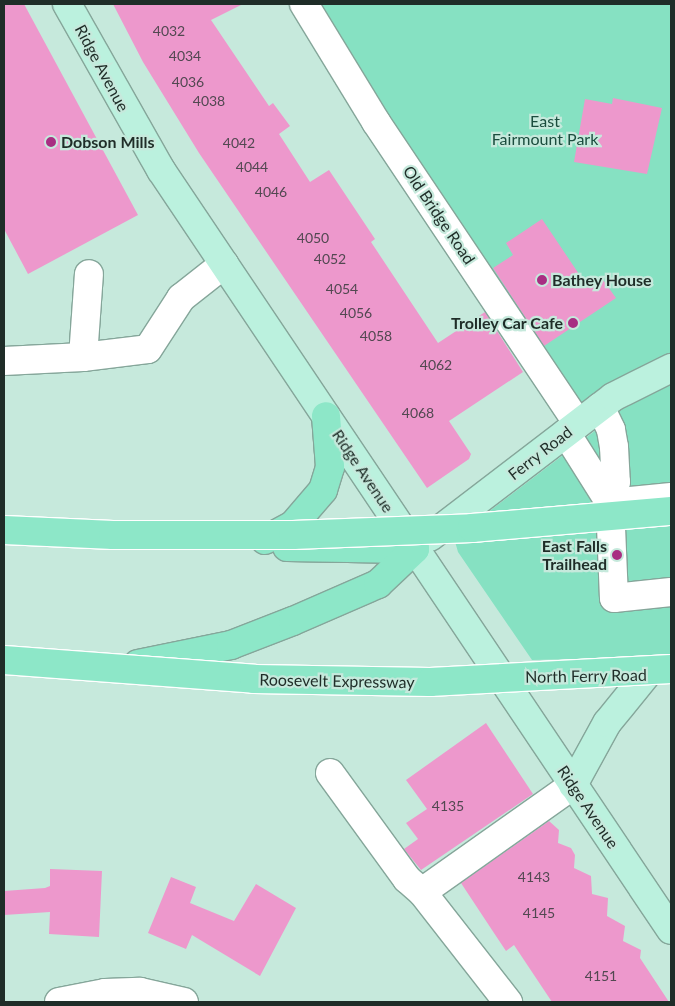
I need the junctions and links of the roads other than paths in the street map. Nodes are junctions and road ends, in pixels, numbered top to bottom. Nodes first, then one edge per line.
1 (67, 4) edge
2 (304, 4) edge
3 (224, 264) junction
4 (89, 274) dead end
5 (83, 357) junction
6 (4, 361) edge
7 (671, 368) edge
8 (600, 407) junction
9 (326, 416) junction
10 (572, 429) junction
11 (671, 497) edge
12 (610, 503) junction
13 (671, 511) edge
14 (4, 530) edge
15 (4, 541) edge
16 (247, 546) junction
17 (415, 549) junction
18 (671, 592) edge
19 (4, 656) edge
20 (4, 660) edge
21 (121, 666) junction
22 (663, 672) edge
23 (500, 678) junction
24 (330, 773) dead end
25 (573, 785) junction
26 (422, 892) junction
27 (669, 921) edge
28 (59, 1002) edge
29 (184, 1002) edge
30 (508, 1002) edge

1 - 3 main road, Ridge Avenue
2 - 10 street, Old Bridge Road
3 - 5 street
3 - 9 main road, Ridge Avenue
4 - 5 street
5 - 6 street
7 - 8 main road, Ferry Road
8 - 10 main road, Ferry Road
8 - 12 street
9 - 16 highway
9 - 17 main road, Ridge Avenue
10 - 12 street, Old Bridge Road
10 - 17 main road, Ferry Road
11 - 12 street
12 - 18 street
13 - 14 highway, bridge
15 - 16 highway
16 - 17 highway
17 - 21 highway
17 - 23 main road, Ridge Avenue
19 - 21 highway
20 - 22 highway, Roosevelt Expressway, bridge
21 - 23 highway
22 - 23 main road, North Ferry Road
22 - 25 main road
23 - 25 main road, Ridge Avenue
24 - 26 street
25 - 26 street
25 - 27 main road, Ridge Avenue
26 - 30 street
28 - 29 street

